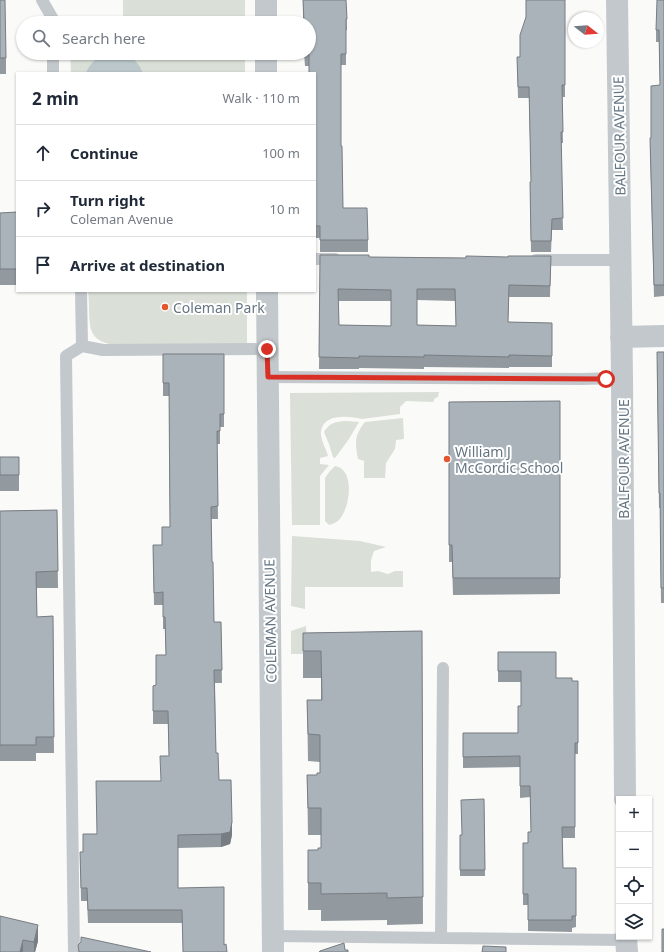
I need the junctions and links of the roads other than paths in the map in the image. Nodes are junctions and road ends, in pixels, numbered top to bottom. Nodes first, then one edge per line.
1 (42, 0) edge
2 (266, 0) edge
3 (616, 0) edge
4 (51, 16) edge
5 (266, 16) edge
6 (53, 60) edge
7 (266, 60) edge
8 (53, 72) edge
9 (266, 72) edge
10 (316, 259) edge
11 (346, 260) edge
12 (526, 260) edge
13 (620, 260) junction
14 (81, 292) edge
15 (267, 292) edge
16 (664, 336) edge
17 (621, 337) junction
18 (82, 346) junction
19 (267, 349) junction
20 (268, 377) junction
21 (622, 378) junction
22 (443, 668) dead end
23 (625, 796) edge
24 (441, 938) junction
25 (626, 943) edge
26 (273, 944) edge
27 (74, 952) edge

1 - 4 lane
2 - 5 street
3 - 13 street, BALFOUR AVENUE
6 - 8 lane
7 - 9 street
10 - 11 lane
12 - 13 lane
13 - 17 street, BALFOUR AVENUE
14 - 18 lane
15 - 19 street, COLEMAN AVENUE
16 - 17 street
17 - 21 street, BALFOUR AVENUE
18 - 19 lane
18 - 27 lane
19 - 20 street, COLEMAN AVENUE
20 - 21 lane
20 - 26 street, COLEMAN AVENUE
21 - 23 street, BALFOUR AVENUE
22 - 24 lane
24 - 25 lane
24 - 26 lane

